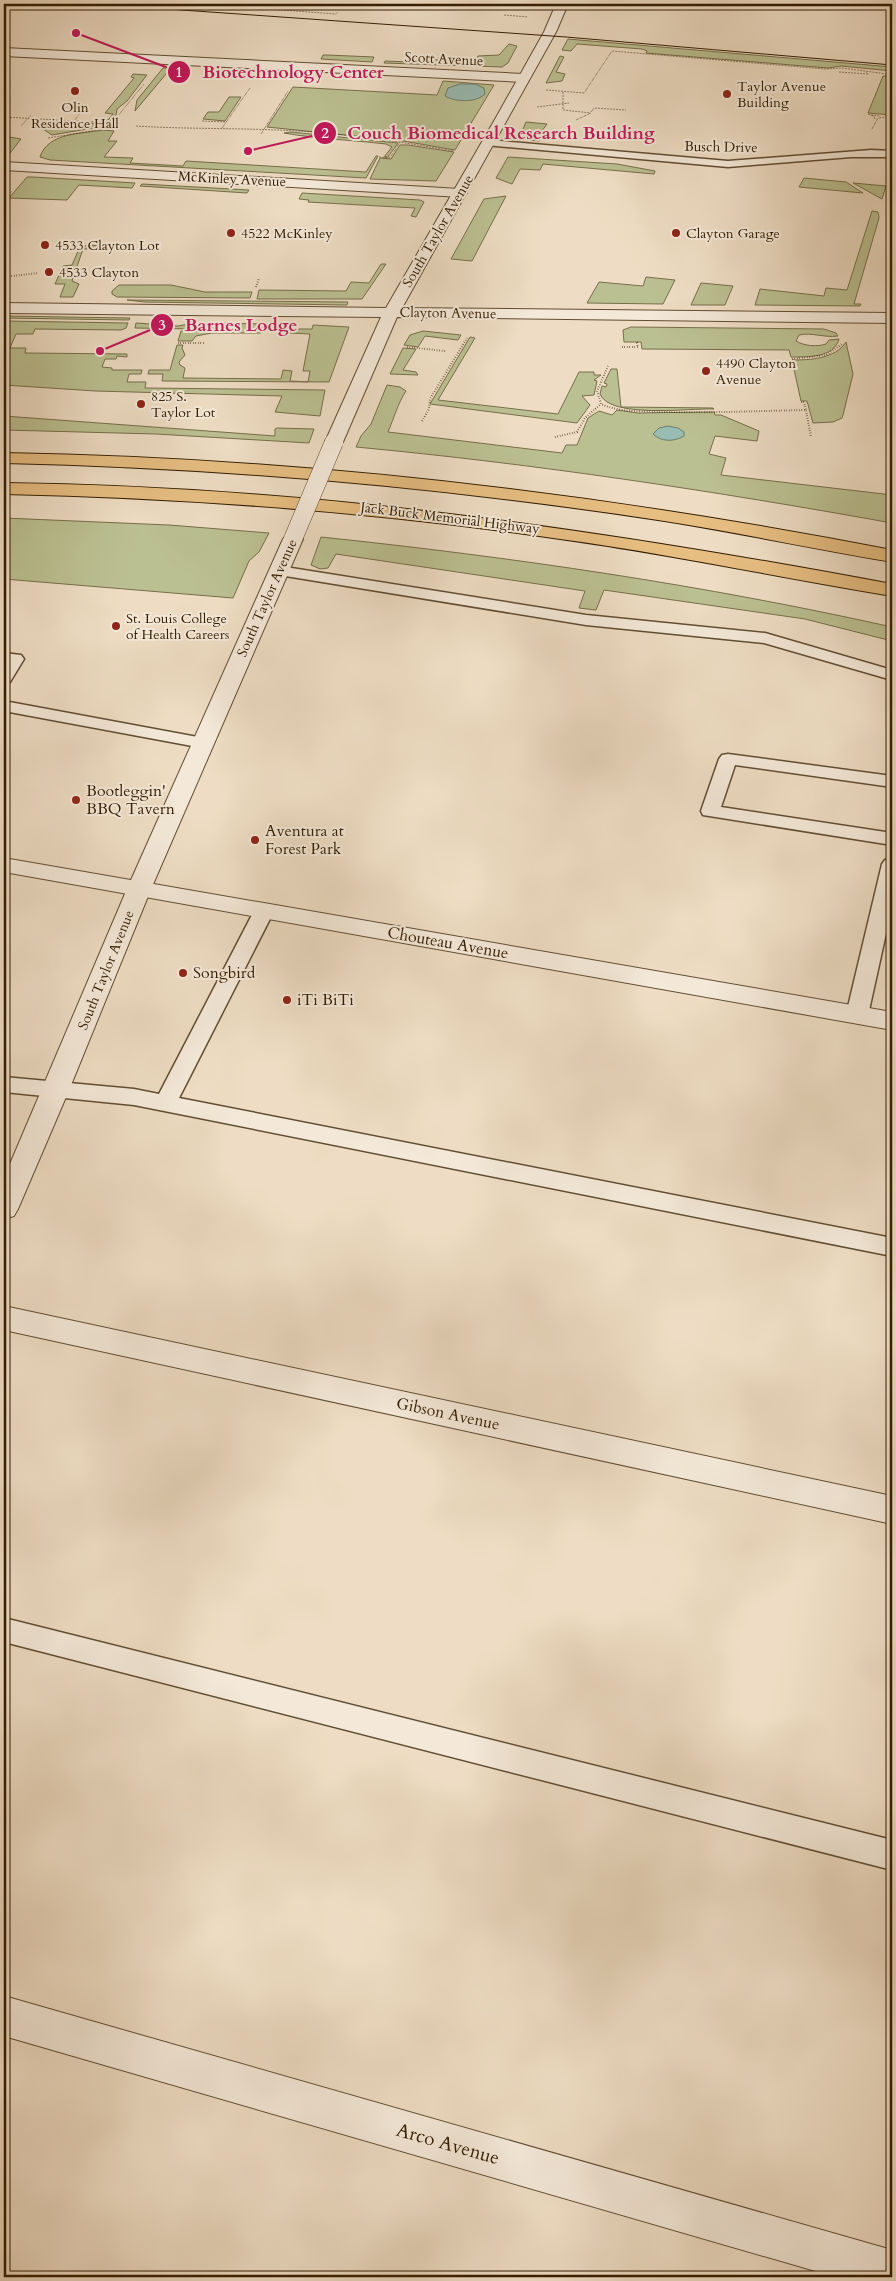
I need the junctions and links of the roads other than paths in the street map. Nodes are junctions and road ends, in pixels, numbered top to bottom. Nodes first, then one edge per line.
1 (562, 4) edge
2 (4, 52) edge
3 (524, 78) junction
4 (488, 143) junction
5 (892, 154) edge
6 (4, 166) edge
7 (460, 193) junction
8 (4, 308) edge
9 (392, 312) junction
10 (892, 318) edge
11 (4, 458) edge
12 (4, 488) edge
13 (892, 556) edge
14 (279, 571) junction
15 (846, 581) junction
16 (892, 590) edge
17 (892, 596) edge
18 (4, 658) edge
19 (892, 675) edge
20 (4, 678) edge
21 (4, 706) edge
22 (203, 743) junction
23 (892, 781) edge
24 (892, 839) edge
25 (892, 864) edge
26 (4, 865) edge
27 (139, 889) junction
28 (264, 911) junction
29 (857, 1015) junction
30 (892, 1021) edge
31 (4, 1085) edge
32 (56, 1090) junction
33 (165, 1104) junction
34 (4, 1209) edge
35 (892, 1247) edge
36 (4, 1318) edge
37 (892, 1510) edge
38 (4, 1630) edge
39 (892, 1855) edge
40 (4, 2016) edge
41 (892, 2272) edge

1 - 3 street, South Taylor Avenue
2 - 3 street, Scott Avenue
3 - 4 street, South Taylor Avenue
4 - 5 lane, Busch Drive
4 - 7 street, South Taylor Avenue
6 - 7 street, McKinley Avenue
7 - 9 street, South Taylor Avenue
8 - 9 street, Clayton Avenue
9 - 10 street, Clayton Avenue
9 - 14 street, South Taylor Avenue, bridge
11 - 13 highway, Jack Buck Memorial Highway
12 - 15 highway, Jack Buck Memorial Highway
14 - 19 lane
14 - 22 street, South Taylor Avenue
15 - 16 highway, Jack Buck Memorial Highway
15 - 17 highway
18 - 20 lane
21 - 22 lane
22 - 27 street, South Taylor Avenue
23 - 24 lane
25 - 29 lane
26 - 27 street, Chouteau Avenue
27 - 28 street, Chouteau Avenue
27 - 32 street, South Taylor Avenue
28 - 29 street, Chouteau Avenue
28 - 33 lane
29 - 30 street, Chouteau Avenue
31 - 32 lane
32 - 33 lane
32 - 34 street, South Taylor Avenue
33 - 35 lane
36 - 37 street, Gibson Avenue
38 - 39 lane
40 - 41 street, Arco Avenue

